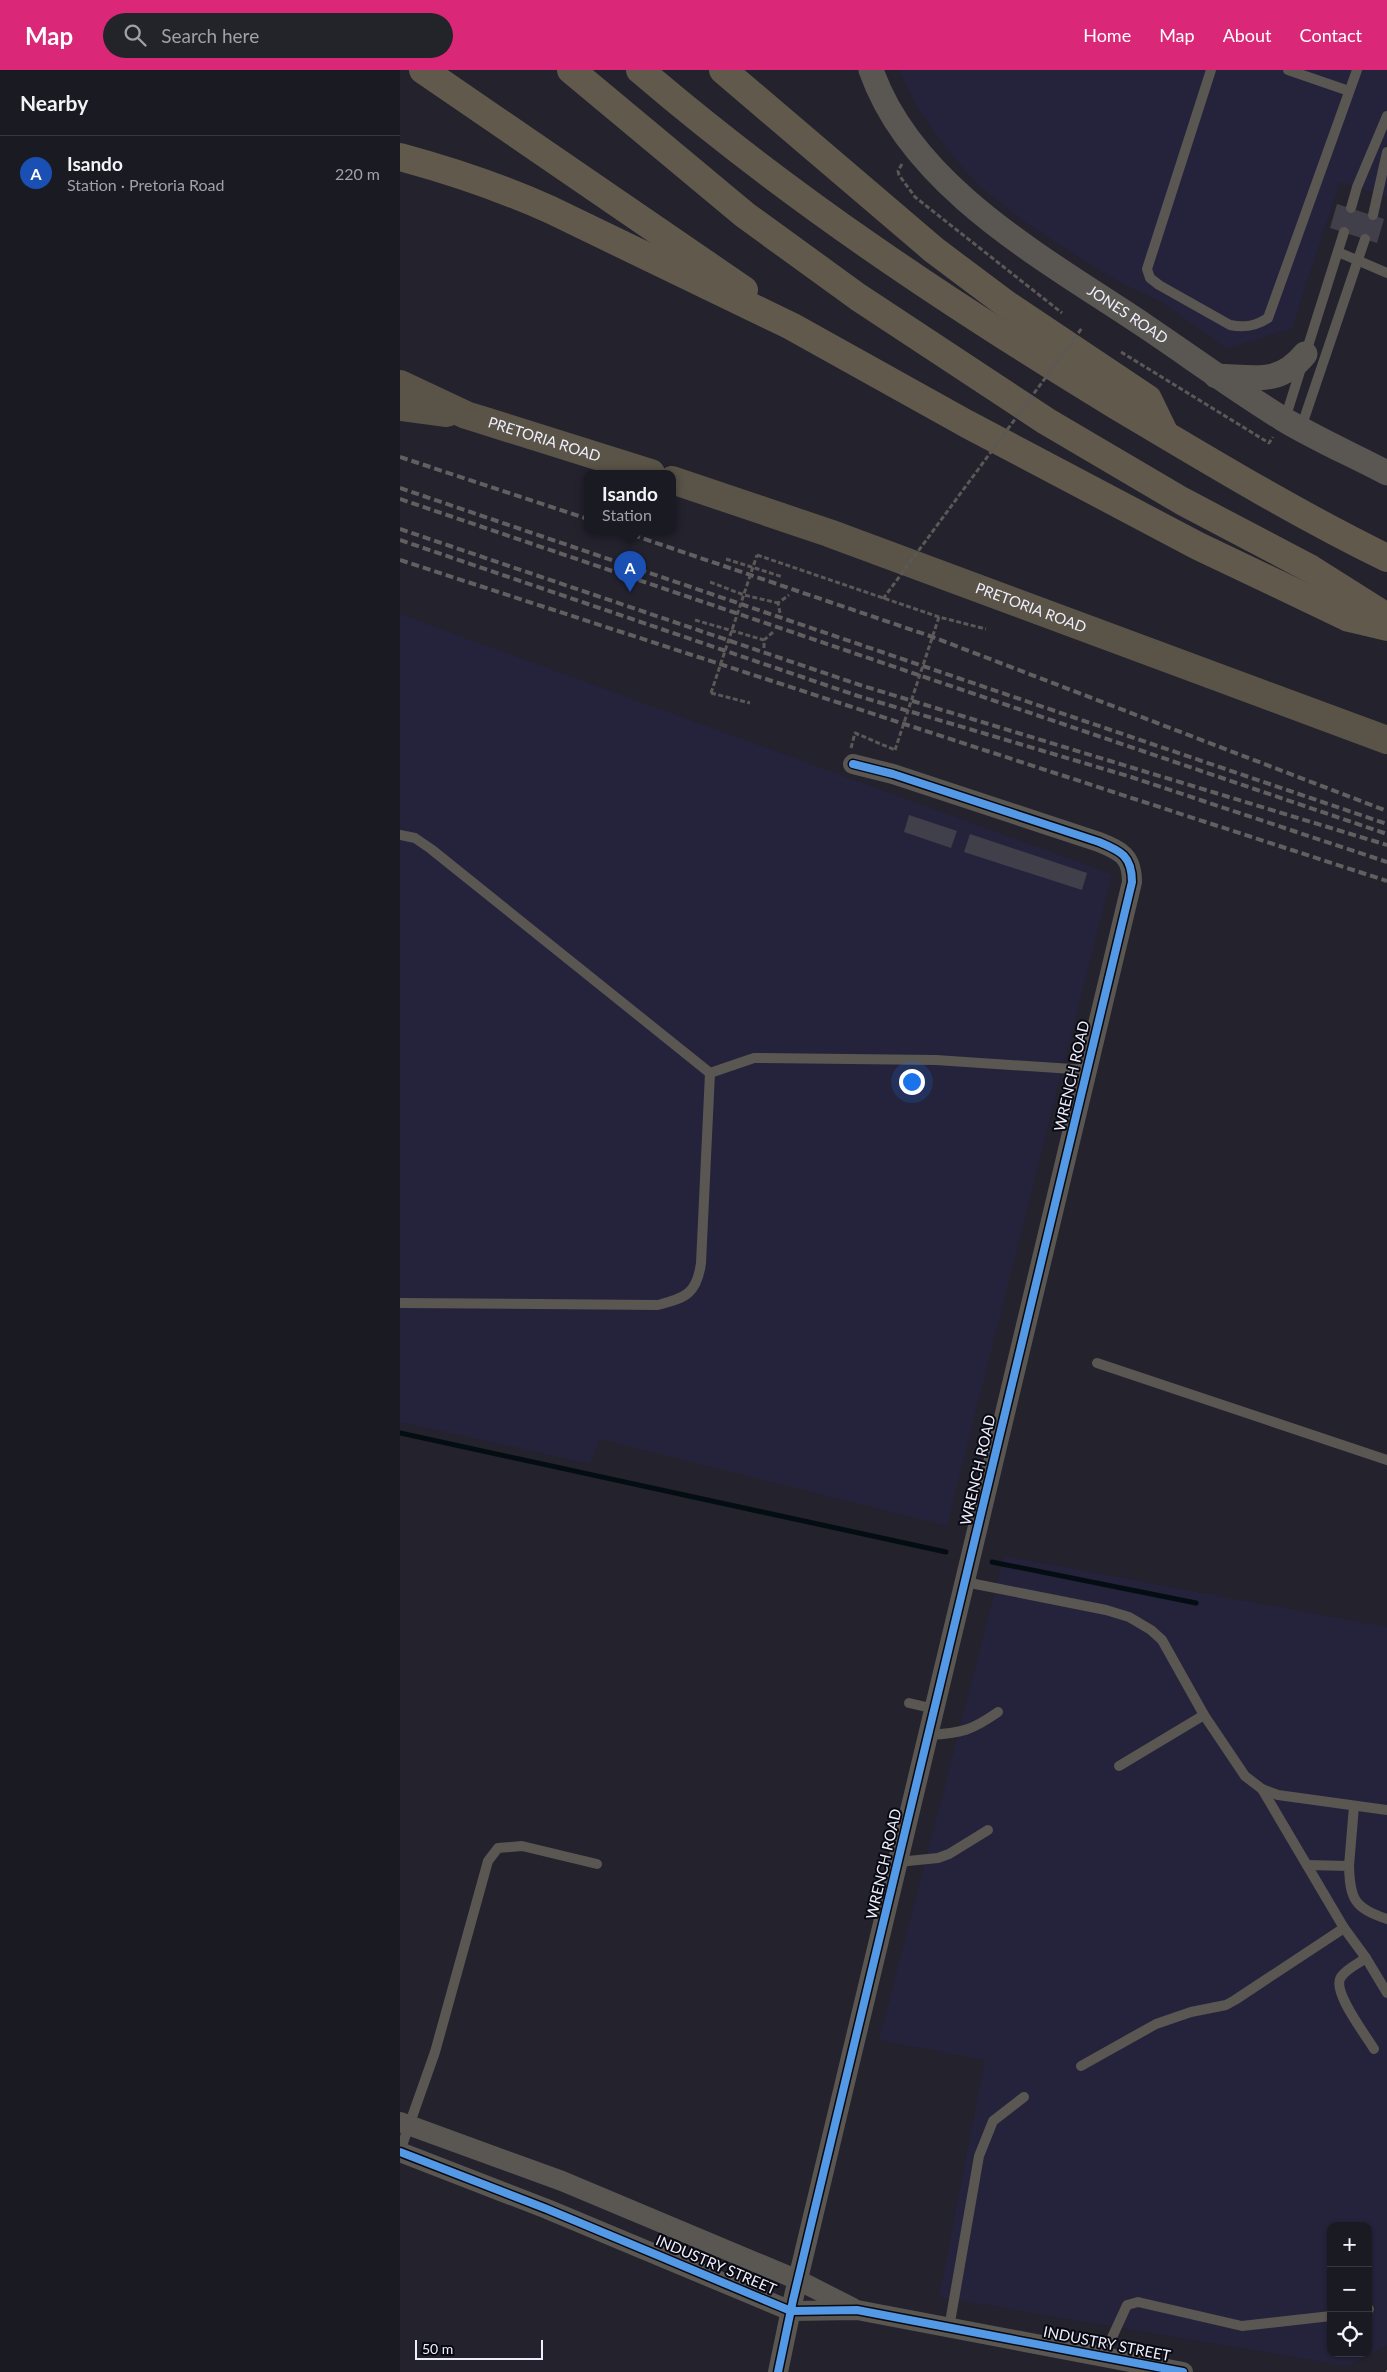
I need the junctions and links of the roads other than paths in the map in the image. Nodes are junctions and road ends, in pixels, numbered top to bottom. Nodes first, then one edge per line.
1 (423, 70) edge
2 (571, 70) edge
3 (640, 70) edge
4 (723, 70) edge
5 (871, 70) edge
6 (884, 70) edge
7 (1211, 70) edge
8 (1288, 70) edge
9 (1357, 70) edge
10 (1349, 91) junction
11 (1387, 116) edge
12 (897, 120) junction
13 (1387, 152) edge
14 (400, 157) edge
15 (1351, 208) dead end
16 (1373, 215) dead end
17 (1344, 232) dead end
18 (1365, 239) dead end
19 (1338, 252) junction
20 (1358, 261) junction
21 (1387, 273) edge
22 (791, 326) junction
23 (1305, 354) junction
24 (1216, 376) junction
25 (400, 384) edge
26 (400, 407) edge
27 (466, 414) junction
28 (1292, 424) junction
29 (1165, 434) junction
30 (642, 470) edge
31 (1387, 472) edge
32 (676, 481) edge
33 (1387, 558) edge
34 (1387, 617) edge
35 (1387, 628) edge
36 (1387, 740) edge
37 (853, 764) dead end
38 (400, 836) edge
39 (1088, 1070) junction
40 (710, 1073) junction
41 (400, 1302) edge
42 (1097, 1363) dead end
43 (1387, 1460) edge
44 (965, 1582) junction
45 (909, 1703) dead end
46 (935, 1709) junction
47 (998, 1712) dead end
48 (1204, 1715) junction
49 (928, 1735) junction
50 (1119, 1766) dead end
51 (1262, 1789) junction
52 (1354, 1806) junction
53 (1387, 1810) edge
54 (988, 1830) dead end
55 (898, 1862) junction
56 (597, 1864) dead end
57 (1307, 1865) junction
58 (1349, 1866) junction
59 (1387, 1919) edge
60 (1344, 1928) junction
61 (1366, 1958) junction
62 (1387, 1993) edge
63 (1374, 2049) dead end
64 (1081, 2066) dead end
65 (1024, 2097) dead end
66 (405, 2124) edge
67 (400, 2151) edge
68 (798, 2280) junction
69 (857, 2310) junction
70 (791, 2311) junction
71 (1327, 2316) edge
72 (949, 2328) junction
73 (1104, 2357) junction
74 (778, 2372) edge
75 (1183, 2372) edge

1 - 22 highway
2 - 34 highway
3 - 29 highway
4 - 29 highway
5 - 12 street, JONES ROAD
6 - 12 street, JONES ROAD
7 - 10 lane
8 - 10 lane
9 - 10 lane
11 - 15 lane
12 - 24 street, JONES ROAD
13 - 16 lane
14 - 22 highway
17 - 19 lane
18 - 20 lane
19 - 20 lane
19 - 23 lane
20 - 21 lane
20 - 28 lane
22 - 35 highway
23 - 24 street
23 - 28 lane
24 - 28 street, JONES ROAD
25 - 27 main road, PRETORIA ROAD
26 - 27 main road, PRETORIA ROAD
27 - 30 main road, PRETORIA ROAD
28 - 31 street, JONES ROAD
29 - 33 highway
32 - 36 main road, PRETORIA ROAD
37 - 39 street, WRENCH ROAD
38 - 40 lane
39 - 40 lane
39 - 44 street, WRENCH ROAD
40 - 41 lane
42 - 43 lane
44 - 46 street, WRENCH ROAD
44 - 48 lane
45 - 46 lane
46 - 49 street, WRENCH ROAD
47 - 49 lane
48 - 50 lane
48 - 51 lane
49 - 55 street, WRENCH ROAD
51 - 52 lane
51 - 57 lane
52 - 53 lane
52 - 58 lane
54 - 55 lane
55 - 68 street, WRENCH ROAD
56 - 66 lane
57 - 58 lane
57 - 60 lane
58 - 59 lane
60 - 61 lane
60 - 64 lane
61 - 62 lane
61 - 63 lane
65 - 72 lane
66 - 67 lane
66 - 68 street, INDUSTRY STREET
67 - 70 street, INDUSTRY STREET
68 - 69 street, INDUSTRY STREET
68 - 70 street, WRENCH ROAD
69 - 70 street, INDUSTRY STREET
69 - 72 street, INDUSTRY STREET
70 - 74 street, WRENCH ROAD
71 - 73 lane
72 - 73 street, INDUSTRY STREET
73 - 75 street, INDUSTRY STREET

